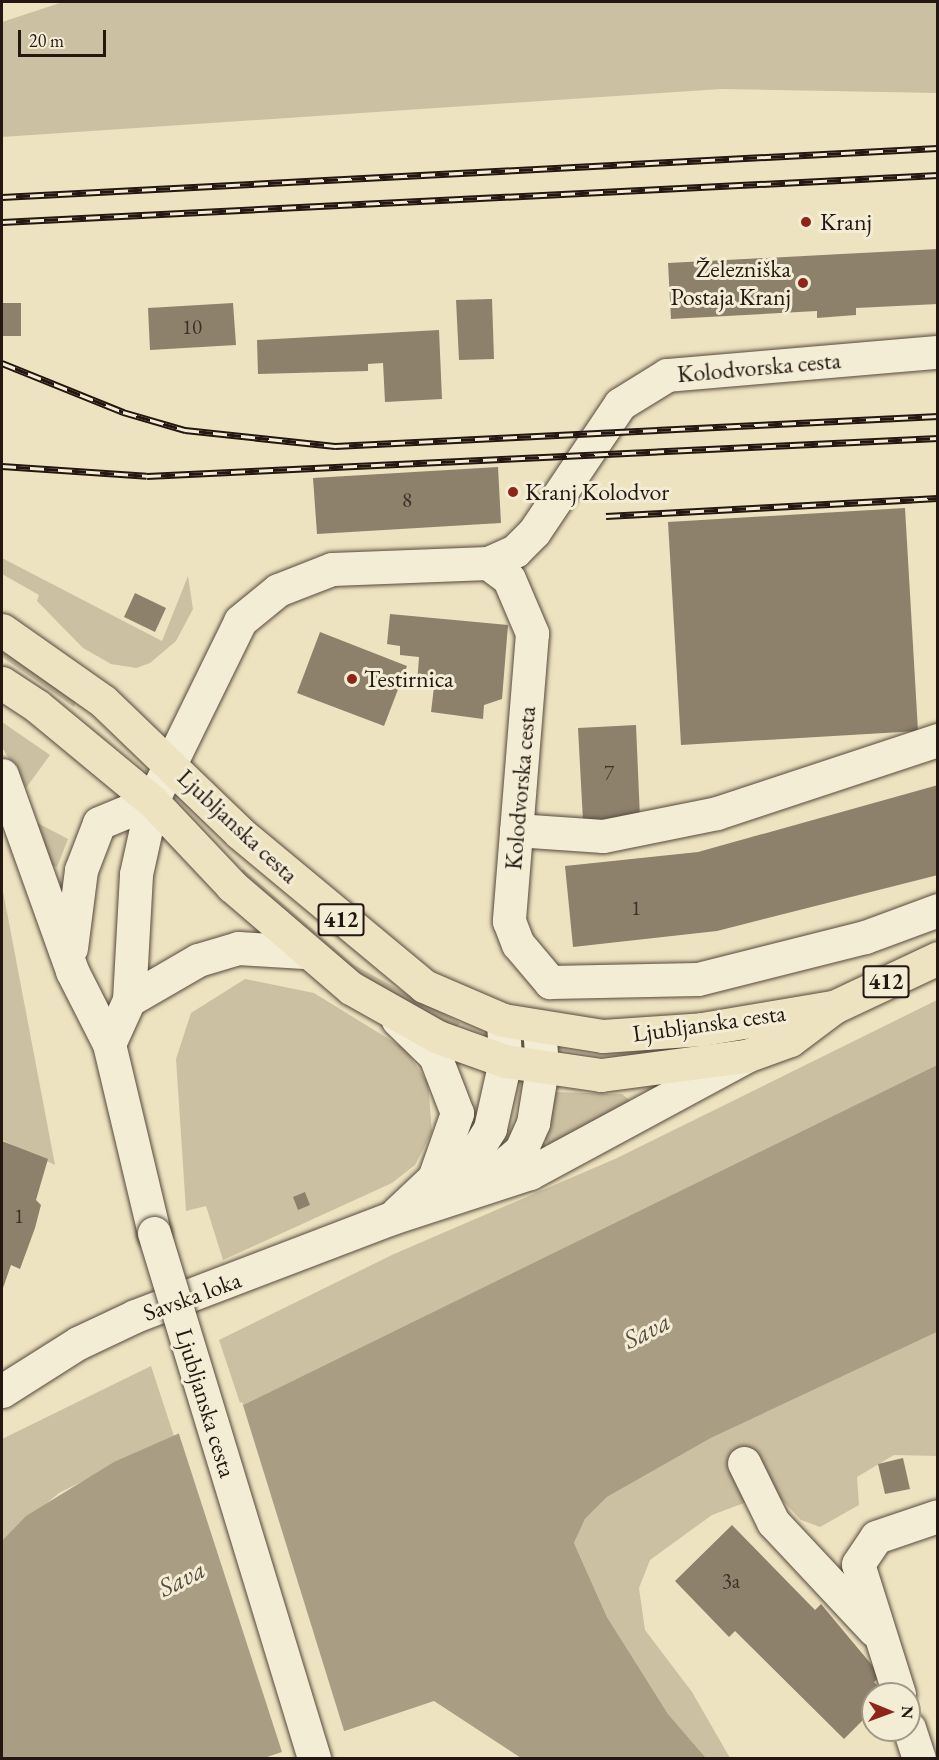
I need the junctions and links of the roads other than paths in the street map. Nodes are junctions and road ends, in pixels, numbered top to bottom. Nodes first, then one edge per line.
1 (938, 352) edge
2 (488, 563) junction
3 (2, 630) edge
4 (2, 683) edge
5 (938, 740) edge
6 (173, 765) junction
7 (2, 775) edge
8 (152, 801) junction
9 (516, 830) junction
10 (938, 910) edge
11 (304, 952) junction
12 (938, 958) edge
13 (72, 971) junction
14 (129, 1000) junction
15 (834, 1007) junction
16 (386, 1009) junction
17 (503, 1020) junction
18 (538, 1029) junction
19 (109, 1044) junction
20 (746, 1056) junction
21 (504, 1061) junction
22 (542, 1068) junction
23 (434, 1178) junction
24 (472, 1191) junction
25 (392, 1218) junction
26 (2, 1391) edge
27 (744, 1463) dead end
28 (938, 1516) edge
29 (881, 1637) junction
30 (894, 1682) edge
31 (914, 1742) edge
32 (314, 1758) edge
33 (919, 1758) edge

1 - 2 street, Kolodvorska cesta
2 - 6 street, Kolodvorska cesta
2 - 9 street, Kolodvorska cesta
3 - 6 main road, Ljubljanska cesta / 412
4 - 8 main road, 412
5 - 9 street
6 - 8 street, Ljubljanska cesta
6 - 17 main road, Ljubljanska cesta / 412
7 - 13 street, Ljubljanska cesta
8 - 11 main road, 412
8 - 13 street, Ljubljanska cesta
8 - 14 street, Ljubljanska cesta
9 - 10 street, Kolodvorska cesta
11 - 14 street
11 - 16 main road, 412
12 - 15 main road, 412
13 - 19 street, Ljubljanska cesta
14 - 19 street, Ljubljanska cesta
15 - 18 main road, Ljubljanska cesta / 412
15 - 20 main road, 412
16 - 21 main road, 412
16 - 23 street
17 - 18 main road, Ljubljanska cesta / 412
17 - 21 street
18 - 22 street
19 - 32 street, Ljubljanska cesta, bridge
20 - 22 main road, 412
20 - 24 street, Savska loka
21 - 22 main road, 412
21 - 23 street
22 - 24 street
23 - 25 street
24 - 25 street, Savska loka
25 - 26 street, Savska loka
27 - 29 street
28 - 29 street
29 - 30 street
31 - 33 street

